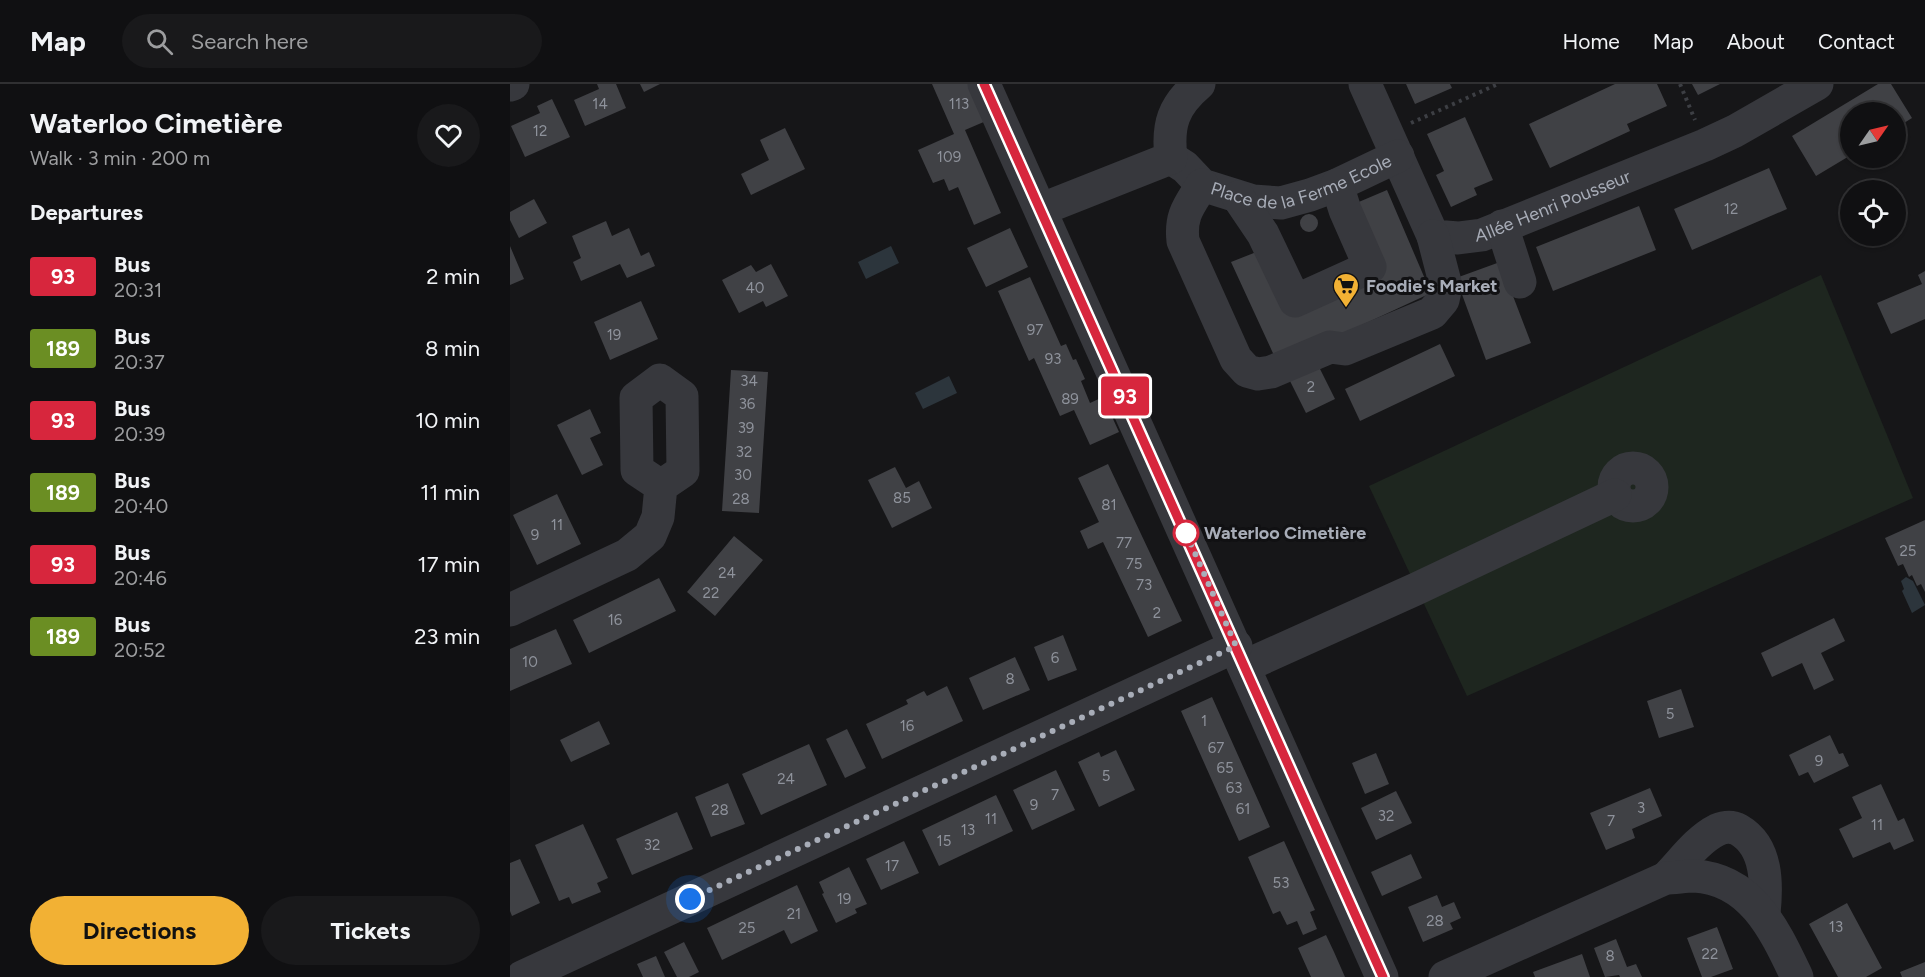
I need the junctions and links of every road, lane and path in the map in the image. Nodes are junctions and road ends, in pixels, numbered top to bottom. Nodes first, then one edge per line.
1 (984, 84) edge
2 (1199, 84) edge
3 (1365, 84) edge
4 (1498, 84) edge
5 (1680, 84) edge
6 (1817, 84) edge
7 (1393, 144) junction
8 (1706, 145) junction
9 (1171, 158) junction
10 (1202, 185) junction
11 (1337, 185) junction
12 (1238, 197) junction
13 (1042, 209) junction
14 (1502, 226) junction
15 (1433, 236) junction
16 (1520, 282) dead end
17 (661, 486) dead end
18 (1615, 495) dead end
19 (510, 610) edge
20 (1241, 656) junction
21 (1666, 878) junction
22 (1764, 914) junction
23 (522, 977) edge
24 (1383, 977) edge
25 (1446, 977) edge
26 (1797, 977) edge

1 - 13 street
2 - 9 street
3 - 7 street
4 - 7 path
5 - 8 path
6 - 8 street, Allée Henri Pousseur
7 - 11 street, Place de la Ferme Ecole
7 - 15 street
8 - 14 street, Allée Henri Pousseur
9 - 10 street, Place de la Ferme Ecole
9 - 13 street
10 - 12 street, Place de la Ferme Ecole
10 - 15 street, Place de la Ferme Ecole
11 - 12 street, Place de la Ferme Ecole
11 - 12 street
13 - 20 street
14 - 15 street, Allée Henri Pousseur
14 - 16 street
17 - 19 street
18 - 20 street
20 - 23 street
20 - 24 street
21 - 22 street
21 - 22 street
21 - 25 street
22 - 26 street

